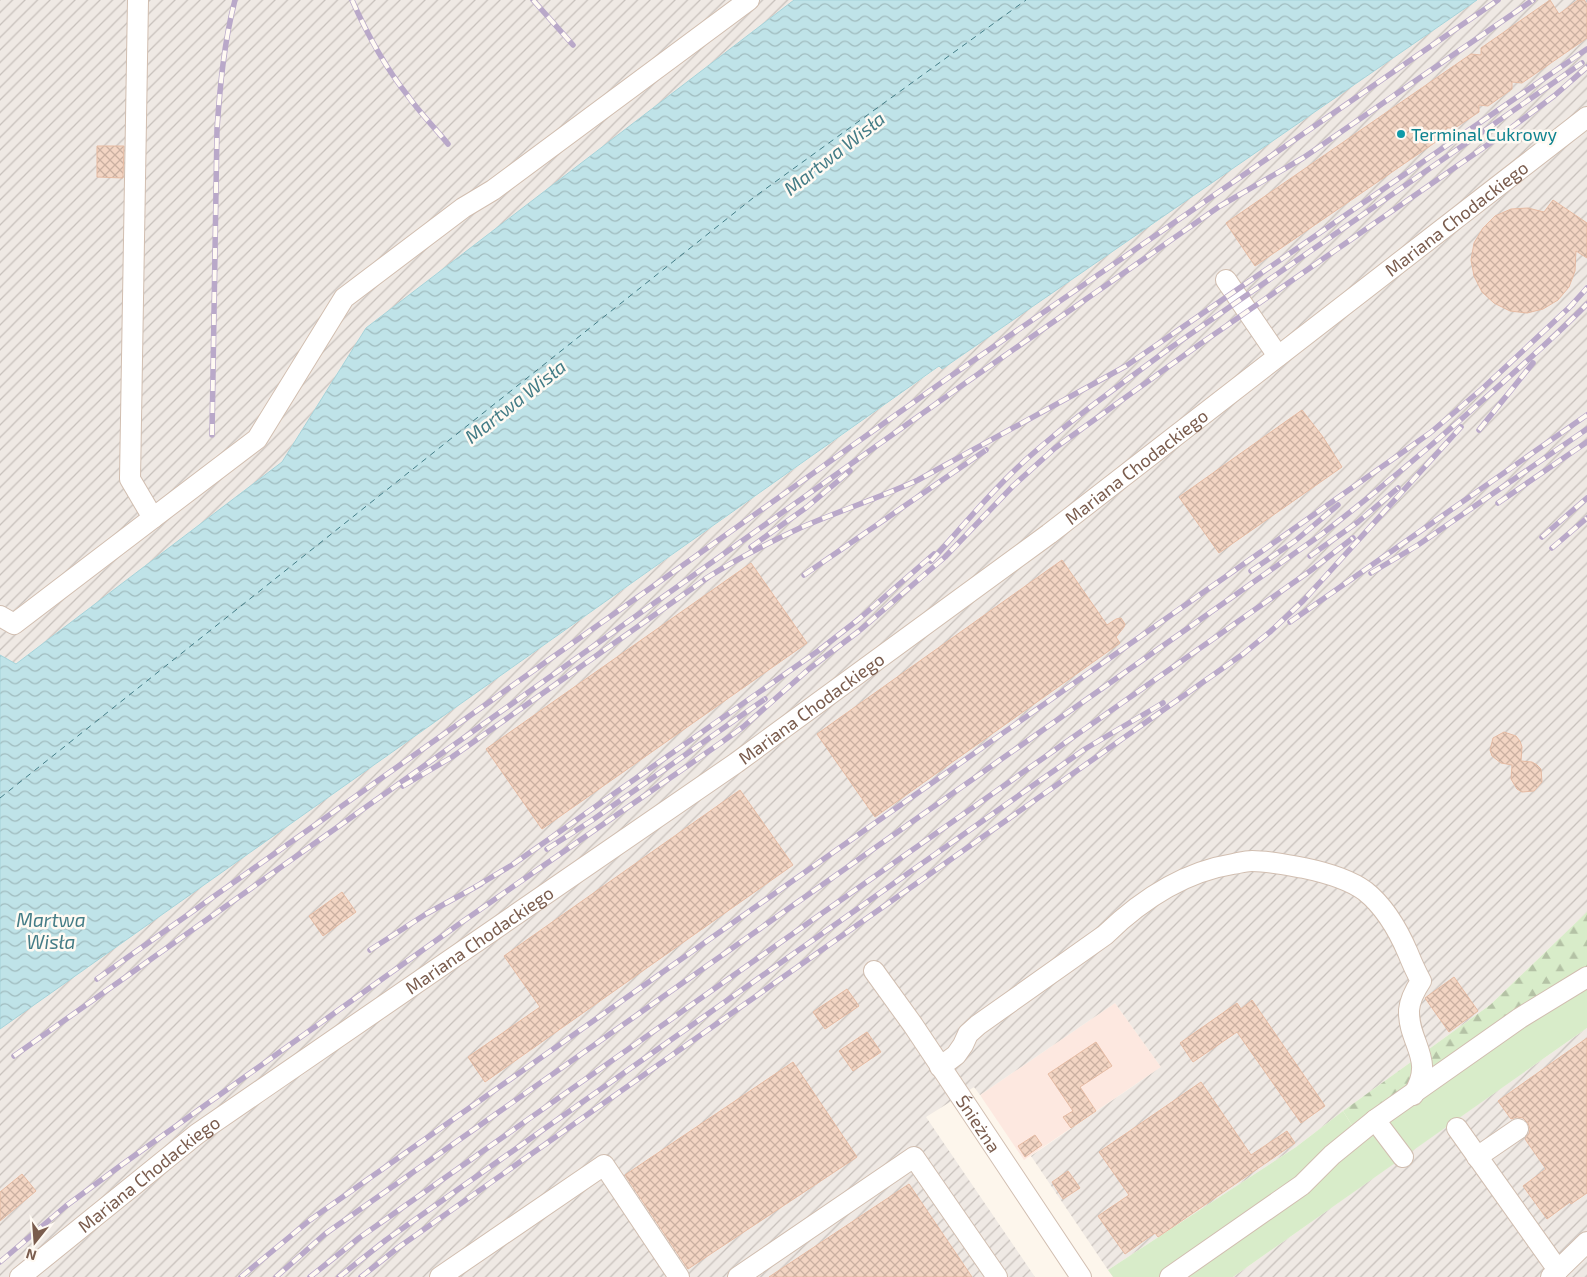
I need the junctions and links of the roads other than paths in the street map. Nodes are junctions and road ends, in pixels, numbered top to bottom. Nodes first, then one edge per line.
1 (138, 0) edge
2 (749, 0) edge
3 (1587, 117) edge
4 (1226, 280) dead end
5 (1278, 356) junction
6 (153, 518) junction
7 (0, 616) edge
8 (874, 971) dead end
9 (1587, 977) edge
10 (940, 1067) junction
11 (1413, 1095) junction
12 (1375, 1120) junction
13 (1457, 1128) dead end
14 (1518, 1129) dead end
15 (1477, 1156) junction
16 (1403, 1157) dead end
17 (1587, 1242) edge
18 (1555, 1273) edge
19 (20, 1277) edge
20 (440, 1277) edge
21 (679, 1277) edge
22 (738, 1277) edge
23 (996, 1277) edge
24 (1081, 1277) edge
25 (1170, 1277) edge

1 - 6 street
2 - 6 street
3 - 5 street, Mariana Chodackiego
4 - 5 street
5 - 19 street, Mariana Chodackiego
6 - 7 street
8 - 10 street, Śnieżna
9 - 11 street
10 - 11 street
10 - 24 street, Śnieżna
11 - 12 street
12 - 16 street
12 - 25 street
13 - 15 street
14 - 15 street
15 - 18 street
17 - 18 street
20 - 21 street
22 - 23 street

